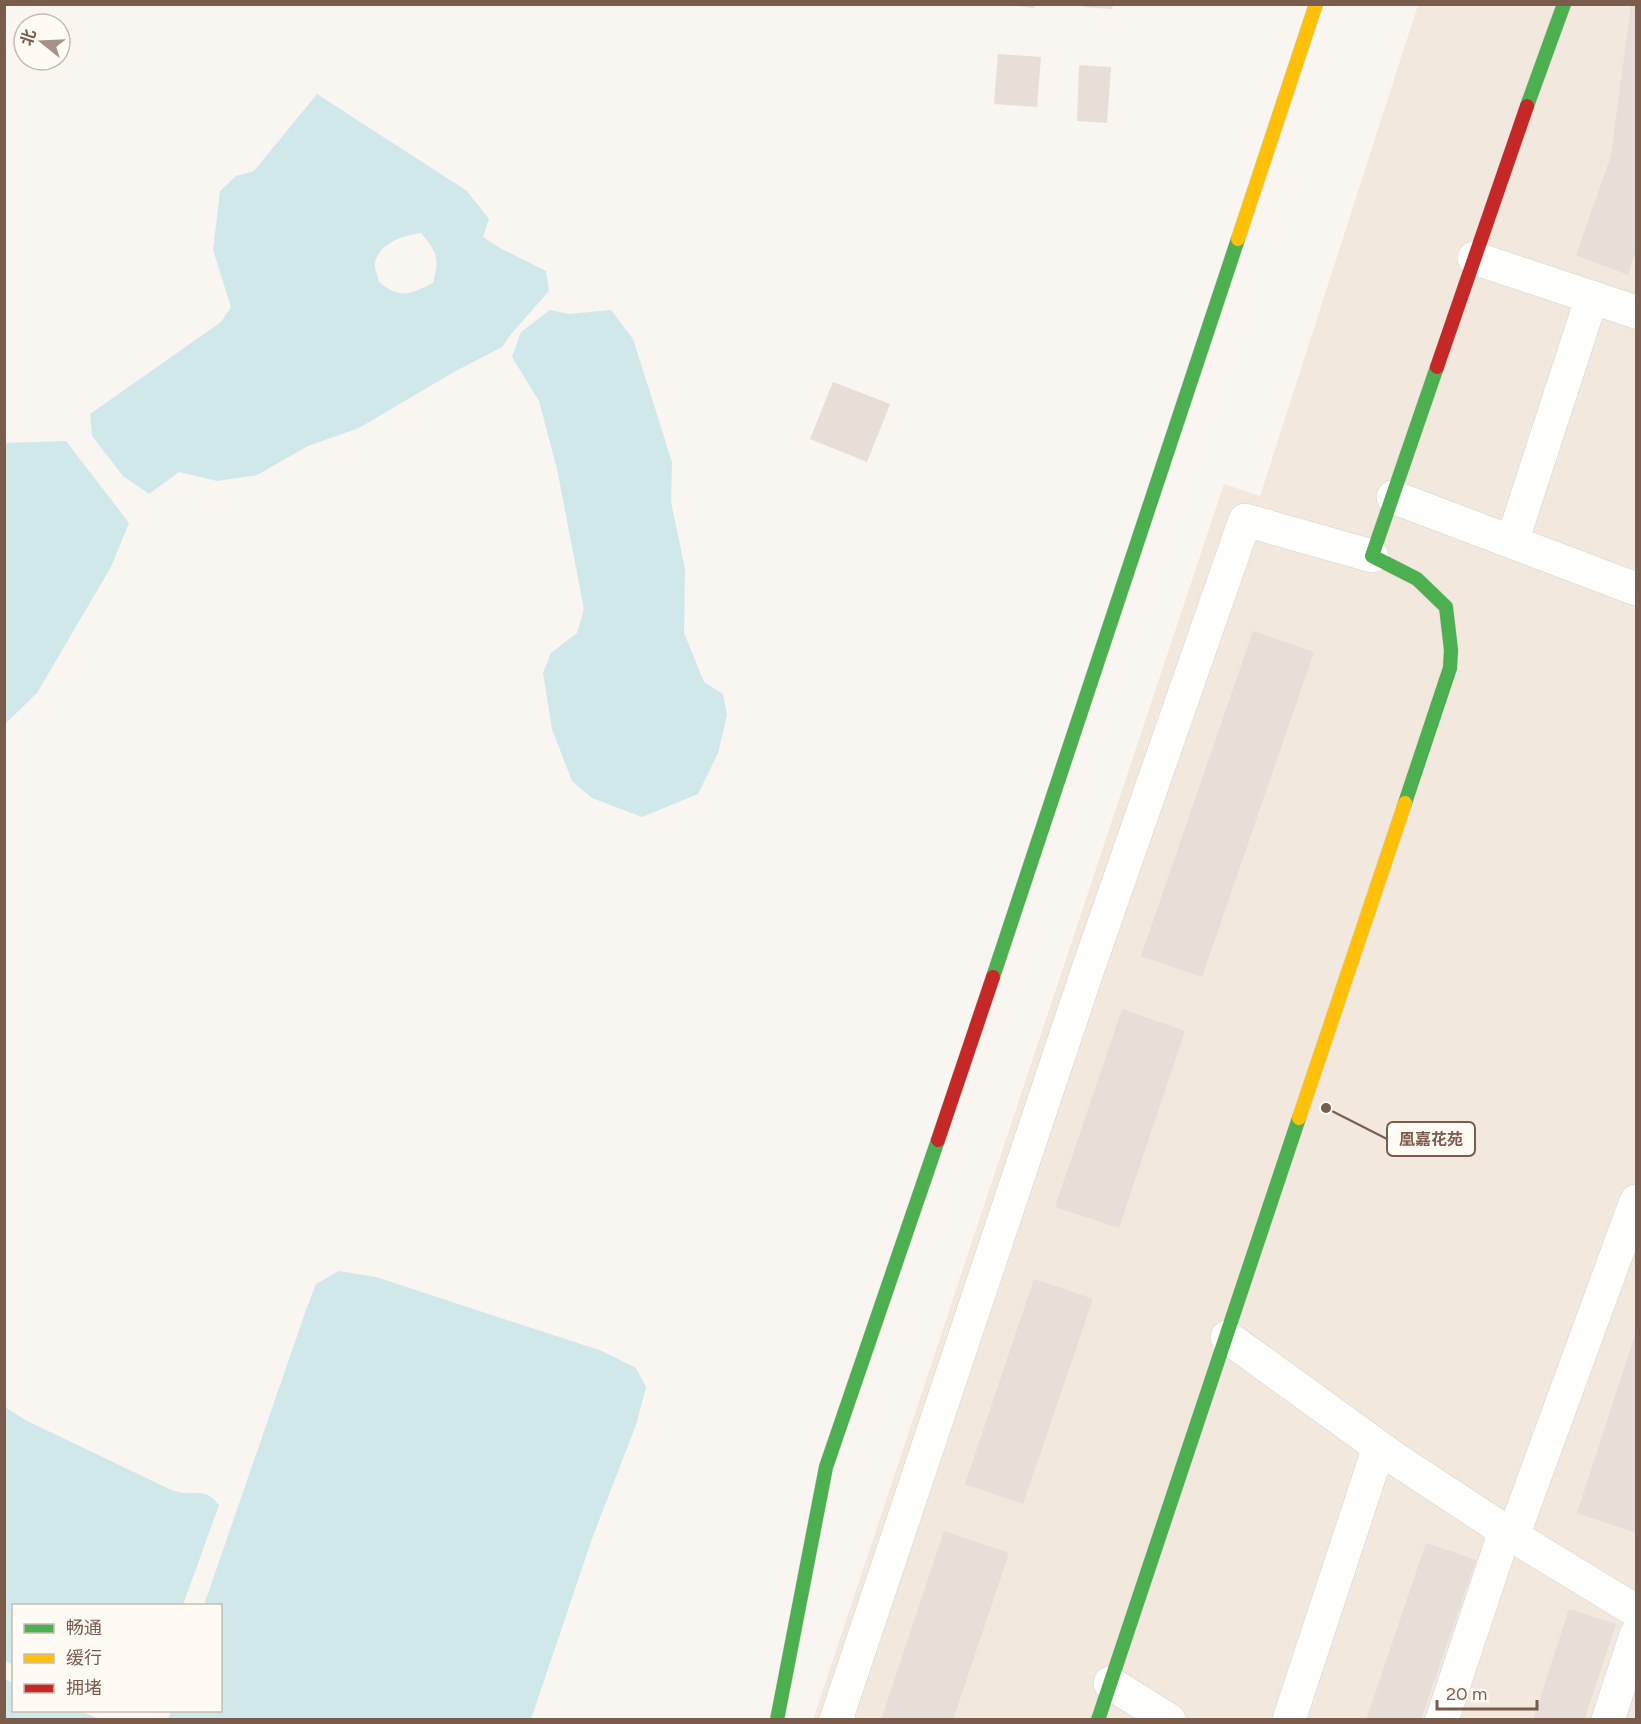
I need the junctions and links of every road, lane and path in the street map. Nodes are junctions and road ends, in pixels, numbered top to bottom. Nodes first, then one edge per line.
1 (1316, 4) edge
2 (1564, 4) edge
3 (1474, 258) junction
4 (1592, 297) junction
5 (1636, 311) edge
6 (1393, 497) junction
7 (1512, 542) junction
8 (1372, 556) junction
9 (1636, 589) edge
10 (1636, 1201) edge
11 (1227, 1337) junction
12 (1379, 1447) junction
13 (1509, 1533) junction
14 (1636, 1611) edge
15 (1636, 1635) edge
16 (1110, 1683) junction
17 (777, 1719) edge
18 (836, 1719) edge
19 (1098, 1719) edge
20 (1169, 1719) edge
21 (1289, 1719) edge
22 (1442, 1719) edge
23 (1608, 1719) edge

1 - 17 street
2 - 3 street
3 - 4 street
3 - 6 street
4 - 5 street
4 - 7 street
6 - 7 street
6 - 8 street
7 - 9 street
8 - 11 street
8 - 18 street
10 - 13 street
11 - 12 street
11 - 16 street
12 - 13 street
12 - 21 street
13 - 14 street
13 - 22 street
15 - 23 street
16 - 19 street
16 - 20 street

